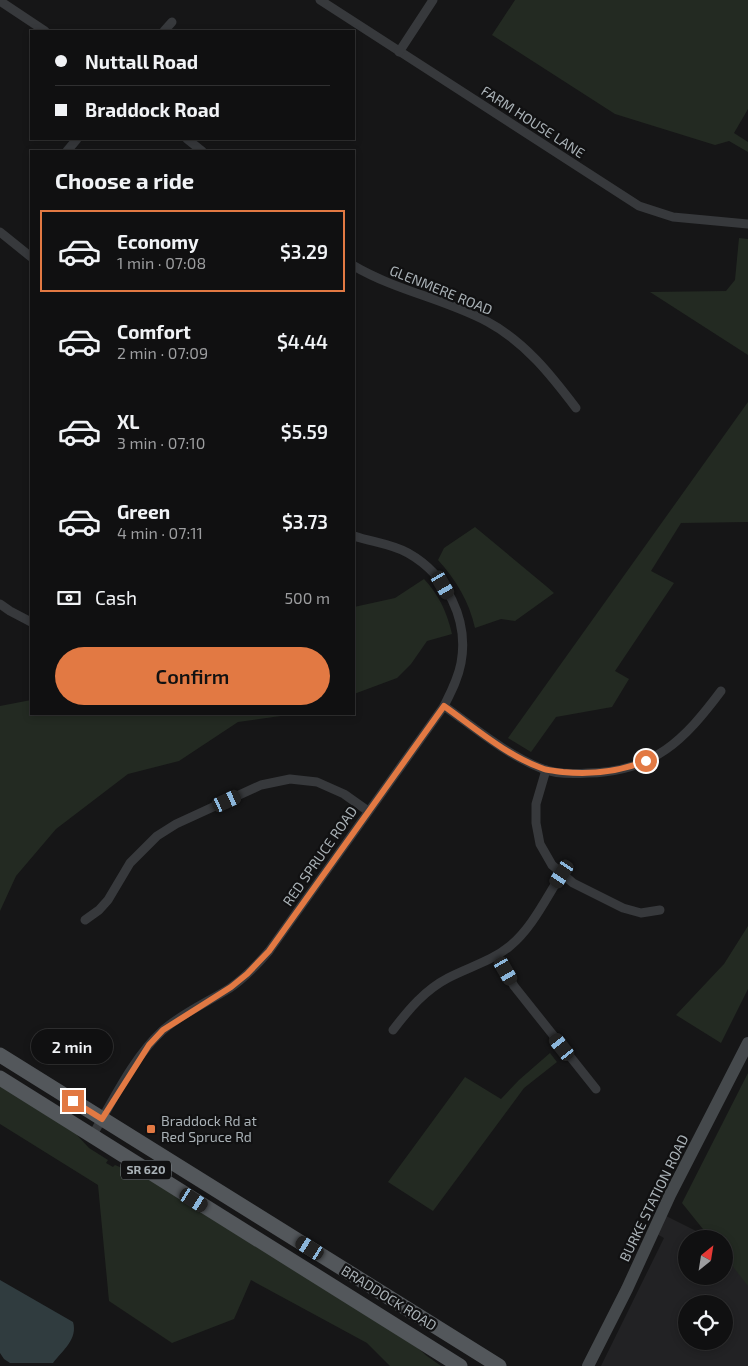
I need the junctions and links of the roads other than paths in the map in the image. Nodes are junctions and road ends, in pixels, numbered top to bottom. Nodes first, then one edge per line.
1 (320, 0) edge
2 (433, 0) edge
3 (0, 1) edge
4 (172, 22) dead end
5 (44, 30) edge
6 (165, 30) edge
7 (399, 52) junction
8 (77, 140) edge
9 (188, 140) edge
10 (68, 150) edge
11 (201, 150) edge
12 (748, 224) edge
13 (0, 232) edge
14 (30, 256) edge
15 (355, 267) edge
16 (576, 408) dead end
17 (355, 536) edge
18 (0, 604) edge
19 (30, 622) edge
20 (721, 690) dead end
21 (444, 706) junction
22 (546, 770) junction
23 (368, 811) junction
24 (562, 874) junction
25 (660, 910) dead end
26 (85, 920) dead end
27 (497, 956) junction
28 (393, 1030) dead end
29 (748, 1043) edge
30 (0, 1055) edge
31 (0, 1078) edge
32 (596, 1089) dead end
33 (102, 1119) junction
34 (92, 1136) junction
35 (460, 1366) edge
36 (499, 1366) edge
37 (588, 1366) edge

1 - 7 street, FARM HOUSE LANE
2 - 7 street
3 - 5 street
4 - 6 street
7 - 12 street, FARM HOUSE LANE
8 - 10 street
9 - 11 street
13 - 14 street
15 - 16 street, GLENMERE ROAD
17 - 21 street, RED SPRUCE ROAD
18 - 19 street
20 - 22 street
21 - 22 street
21 - 23 street, RED SPRUCE ROAD
22 - 24 street
23 - 26 street
23 - 33 street, RED SPRUCE ROAD
24 - 25 street
24 - 27 street
27 - 28 street
27 - 32 street
29 - 37 street, BURKE STATION ROAD
30 - 33 main road, BRADDOCK ROAD / SR 620
31 - 34 main road, BRADDOCK ROAD / SR 620
33 - 34 street, RED SPRUCE ROAD
33 - 36 main road, BRADDOCK ROAD / SR 620
34 - 35 main road, BRADDOCK ROAD / SR 620

